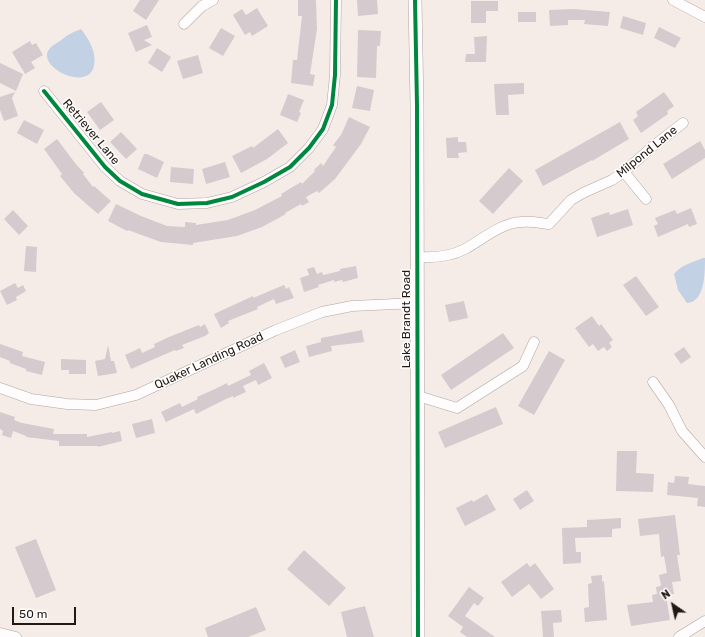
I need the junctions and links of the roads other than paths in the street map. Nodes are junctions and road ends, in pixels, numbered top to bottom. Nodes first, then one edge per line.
1 (213, 0) edge
2 (336, 0) edge
3 (415, 0) edge
4 (673, 0) edge
5 (705, 17) edge
6 (184, 24) dead end
7 (44, 92) dead end
8 (683, 123) dead end
9 (624, 172) junction
10 (646, 199) dead end
11 (417, 257) junction
12 (417, 303) junction
13 (534, 342) dead end
14 (653, 382) dead end
15 (0, 388) edge
16 (418, 396) junction
17 (705, 457) edge
18 (705, 621) edge
19 (0, 633) edge
20 (16, 637) edge
21 (418, 637) edge
22 (679, 637) edge

1 - 6 street
2 - 7 street, Retriever Lane
3 - 11 street, Lake Brandt Road
4 - 5 street
8 - 9 street, Milpond Lane
9 - 10 street
9 - 11 street, Milpond Lane
11 - 12 street, Lake Brandt Road
12 - 15 street, Quaker Landing Road
12 - 16 street, Lake Brandt Road
13 - 16 street
14 - 17 street
16 - 21 street, Lake Brandt Road
18 - 22 street
19 - 20 street

